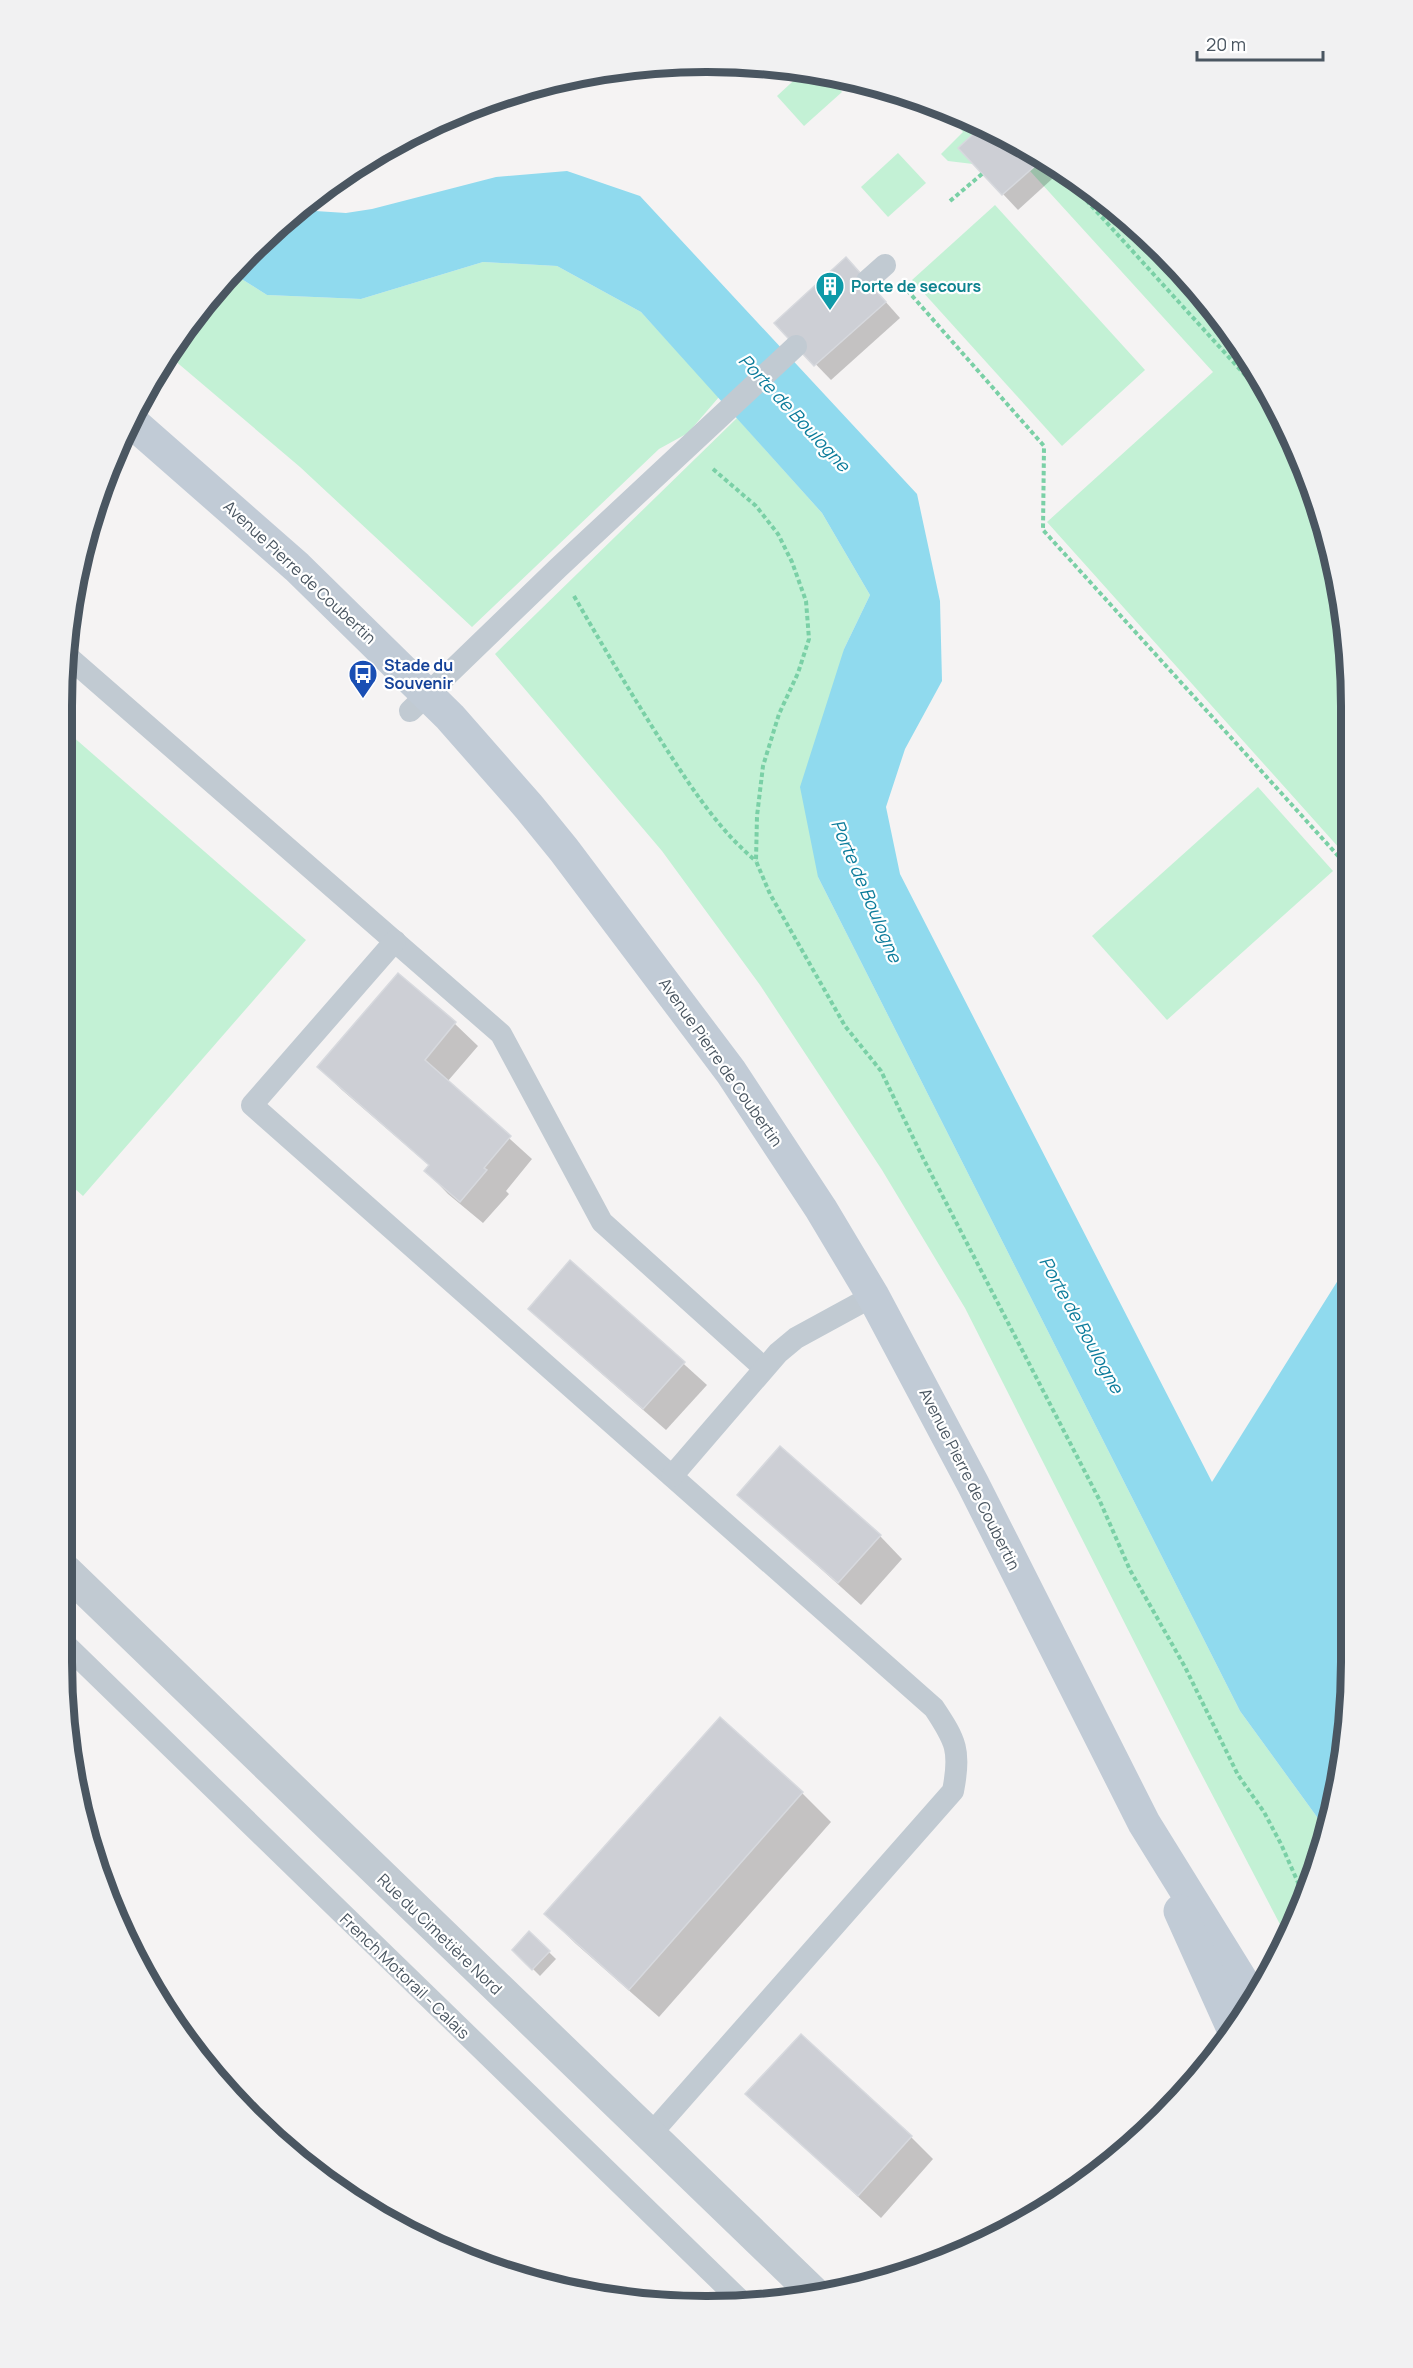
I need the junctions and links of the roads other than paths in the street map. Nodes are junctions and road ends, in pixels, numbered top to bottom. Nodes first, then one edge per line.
1 (885, 265) road end
2 (867, 281) dead end
3 (796, 346) dead end
4 (137, 426) edge
5 (73, 661) edge
6 (419, 703) junction
7 (395, 941) junction
8 (873, 1296) junction
9 (764, 1368) junction
10 (672, 1476) junction
11 (72, 1577) edge
12 (72, 1651) edge
13 (1144, 1823) junction
14 (1248, 1991) edge
15 (1229, 2021) edge
16 (650, 2135) junction
17 (808, 2288) edge
18 (735, 2295) edge

1 - 2 lane
3 - 6 lane
4 - 6 street, Avenue Pierre de Coubertin
5 - 7 lane
6 - 8 street, Avenue Pierre de Coubertin
7 - 9 lane
7 - 10 lane
8 - 9 lane
8 - 13 street, Avenue Pierre de Coubertin
9 - 10 lane
10 - 16 lane
11 - 16 street, Rue du Cimetière Nord
12 - 18 lane, French Motorail - Calais
13 - 14 street, Avenue Pierre de Coubertin
13 - 15 street, Avenue Pierre de Coubertin
16 - 17 street, Rue du Cimetière Nord

